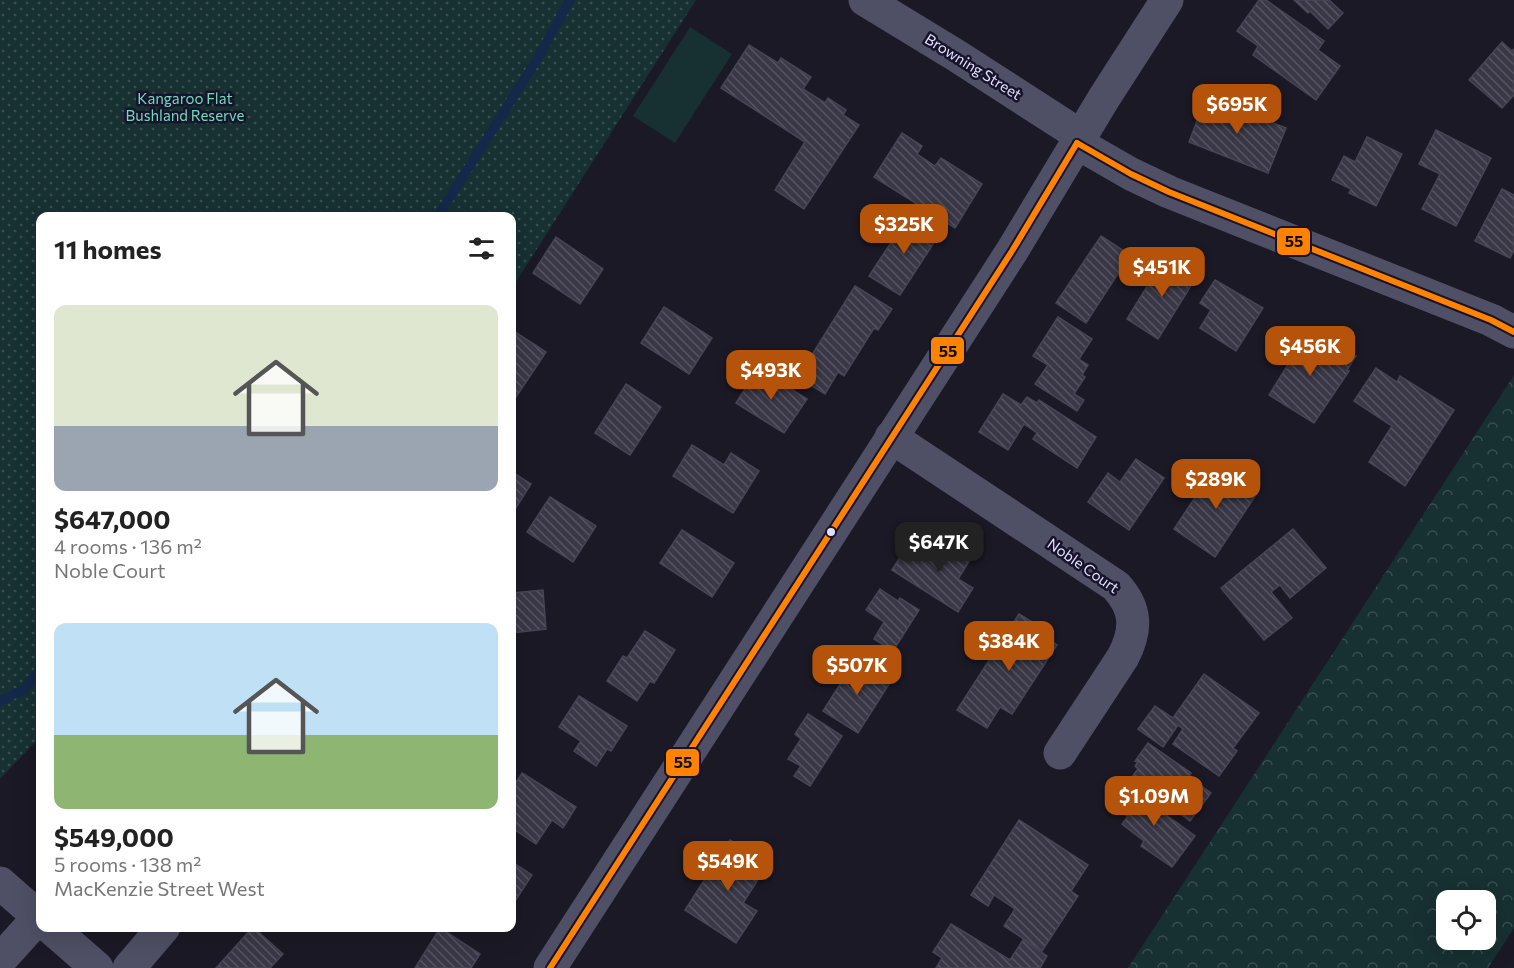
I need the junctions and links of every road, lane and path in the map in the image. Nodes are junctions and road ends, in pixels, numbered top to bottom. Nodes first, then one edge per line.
1 (865, 0) edge
2 (1167, 0) edge
3 (1079, 140) junction
4 (1514, 332) edge
5 (891, 437) junction
6 (1060, 753) dead end
7 (0, 883) edge
8 (36, 915) edge
9 (36, 927) edge
10 (56, 932) edge
11 (160, 932) edge
12 (0, 960) edge
13 (97, 968) edge
14 (129, 968) edge
15 (550, 968) edge

1 - 3 street, Browning Street
2 - 3 street
3 - 4 street, Browning Street
3 - 5 street
5 - 6 street, Noble Court
5 - 15 street
7 - 8 street
9 - 12 street
10 - 13 street
11 - 14 street

